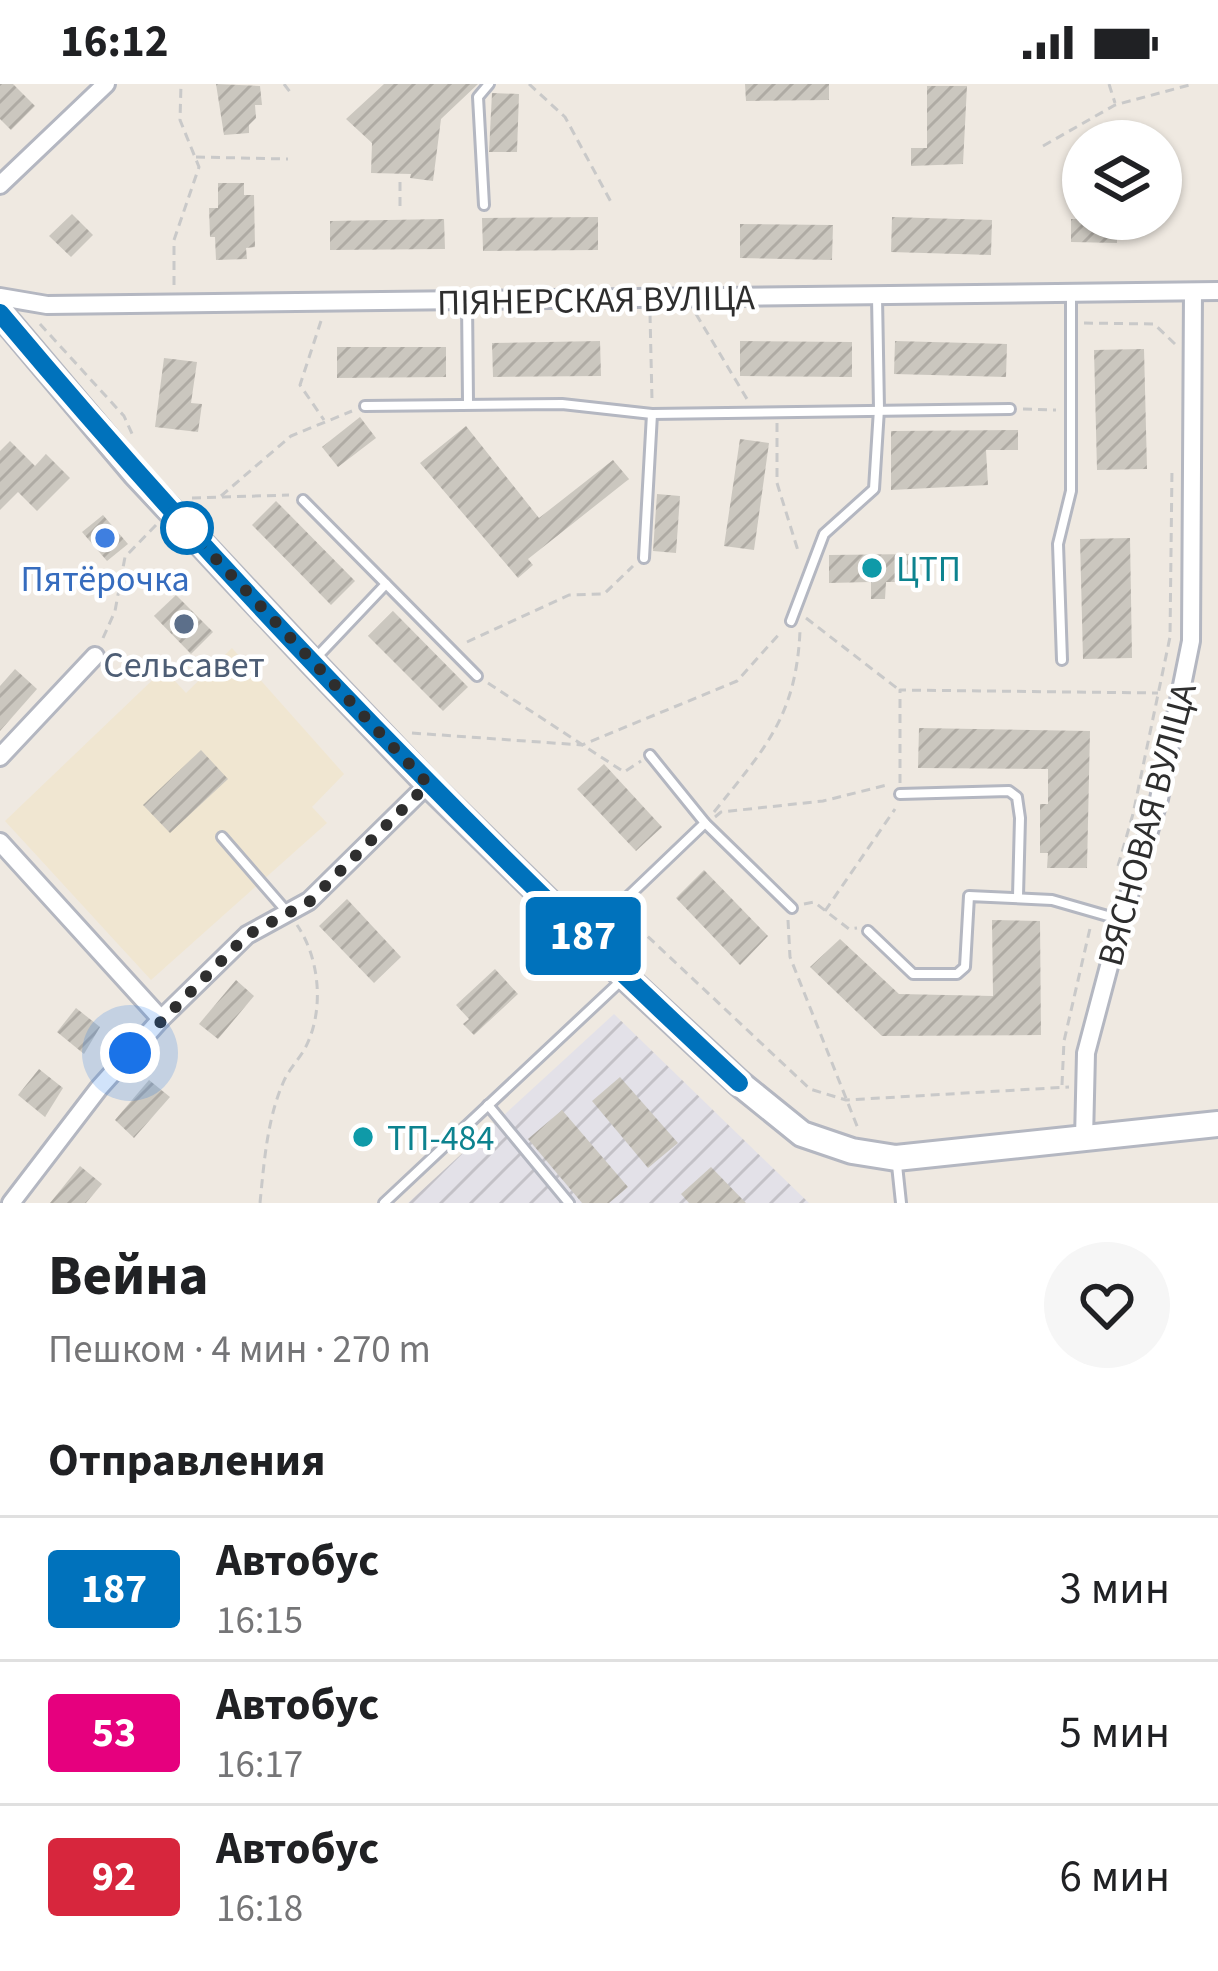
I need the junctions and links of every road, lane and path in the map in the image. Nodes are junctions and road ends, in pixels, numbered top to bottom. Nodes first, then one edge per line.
1 (106, 84) edge
2 (181, 84) edge
3 (284, 84) edge
4 (489, 84) edge
5 (529, 84) edge
6 (1109, 84) edge
7 (1193, 84) edge
8 (290, 92) dead end
9 (1115, 105) junction
10 (1043, 146) dead end
11 (194, 157) junction
12 (288, 160) dead end
13 (400, 176) dead end
14 (0, 185) edge
15 (611, 202) dead end
16 (484, 205) dead end
17 (400, 206) dead end
18 (1218, 291) edge
19 (1071, 292) junction
20 (1192, 292) junction
21 (877, 295) junction
22 (0, 297) edge
23 (687, 299) junction
24 (650, 300) junction
25 (328, 302) junction
26 (467, 302) junction
27 (174, 303) junction
28 (47, 305) junction
29 (0, 313) edge
30 (1071, 323) junction
31 (1174, 344) dead end
32 (29, 347) junction
33 (468, 402) junction
34 (364, 406) joint
35 (879, 409) junction
36 (1010, 409) joint
37 (754, 410) junction
38 (777, 410) junction
39 (1069, 410) junction
40 (652, 413) junction
41 (325, 422) junction
42 (1173, 456) dead end
43 (220, 496) junction
44 (303, 500) joint
45 (170, 510) junction
46 (644, 558) joint
47 (807, 579) junction
48 (386, 584) junction
49 (795, 610) junction
50 (791, 621) joint
51 (452, 650) junction
52 (94, 656) joint
53 (1062, 660) joint
54 (312, 662) junction
55 (477, 676) joint
56 (900, 690) junction
57 (1061, 692) junction
58 (1157, 692) junction
59 (1182, 692) junction
60 (378, 731) junction
61 (582, 745) junction
62 (650, 755) joint
63 (0, 757) edge
64 (901, 781) junction
65 (428, 784) junction
66 (900, 794) junction
67 (705, 823) junction
68 (222, 837) dead end
69 (0, 842) edge
70 (1115, 874) dead end
71 (1018, 896) junction
72 (790, 905) junction
73 (616, 907) junction
74 (825, 910) junction
75 (1094, 910) junction
76 (289, 914) junction
77 (1121, 921) junction
78 (866, 929) joint
79 (585, 938) junction
80 (625, 977) junction
81 (161, 1018) junction
82 (1082, 1086) junction
83 (1061, 1087) junction
84 (846, 1100) junction
85 (488, 1106) junction
86 (1218, 1124) edge
87 (1084, 1139) junction
88 (869, 1155) junction
89 (896, 1158) junction
90 (11, 1203) edge
91 (260, 1203) edge
92 (384, 1203) edge
93 (568, 1203) edge
94 (901, 1203) edge

1 - 14 street
2 - 11 path
3 - 8 path
4 - 16 lane
5 - 15 path
6 - 9 path
7 - 9 path
9 - 10 path
11 - 12 path
11 - 27 path
13 - 17 path
18 - 20 street, ПІЯНЕРСКАЯ ВУЛІЦА
19 - 20 street, ПІЯНЕРСКАЯ ВУЛІЦА
19 - 21 street, ПІЯНЕРСКАЯ ВУЛІЦА
19 - 30 lane
20 - 59 street, ВЯСНОВАЯ ВУЛІЦА
21 - 23 street, ПІЯНЕРСКАЯ ВУЛІЦА
21 - 35 lane
22 - 28 street, ПІЯНЕРСКАЯ ВУЛІЦА
23 - 24 street, ПІЯНЕРСКАЯ ВУЛІЦА
23 - 37 path
24 - 26 street, ПІЯНЕРСКАЯ ВУЛІЦА
24 - 40 path
25 - 26 street, ПІЯНЕРСКАЯ ВУЛІЦА
25 - 27 street, ПІЯНЕРСКАЯ ВУЛІЦА
25 - 41 path
26 - 33 lane
27 - 28 street, ПІЯНЕРСКАЯ ВУЛІЦА
28 - 32 street
29 - 32 street
30 - 31 path
30 - 39 lane
32 - 45 street
33 - 34 lane
33 - 40 lane
34 - 41 path
35 - 36 lane
35 - 38 lane
35 - 47 lane
36 - 39 path
37 - 38 lane
37 - 40 lane
38 - 47 path
39 - 53 lane
40 - 46 lane
41 - 43 path
42 - 58 path
43 - 44 path
43 - 45 path
44 - 48 lane
45 - 52 path
45 - 54 street
46 - 51 path
47 - 49 lane
48 - 51 lane
48 - 54 lane
49 - 50 lane
49 - 56 path
49 - 67 path
50 - 61 path
51 - 55 lane
52 - 63 street
53 - 57 path
54 - 60 street
55 - 61 path
56 - 57 path
56 - 64 path
57 - 58 path
58 - 59 path
58 - 70 path
59 - 77 street, ВЯСНОВАЯ ВУЛІЦА
60 - 61 path
60 - 65 street
61 - 62 path
62 - 67 lane
64 - 66 path
64 - 67 path
65 - 76 street
65 - 79 street
66 - 71 lane
66 - 74 path
67 - 72 lane
67 - 73 lane
68 - 76 lane
69 - 81 street
71 - 75 lane
71 - 78 lane
72 - 74 path
72 - 84 path
73 - 79 lane
73 - 84 path
74 - 78 path
75 - 77 lane
75 - 83 path
76 - 81 street
76 - 91 path
77 - 82 street, ВЯСНОВАЯ ВУЛІЦА
79 - 80 street
80 - 85 lane
80 - 88 street
81 - 90 street
82 - 83 path
82 - 87 street, ВЯСНОВАЯ ВУЛІЦА
83 - 84 path
84 - 88 path
85 - 92 lane
85 - 93 lane
86 - 87 street
87 - 89 street
88 - 89 street
89 - 94 lane

